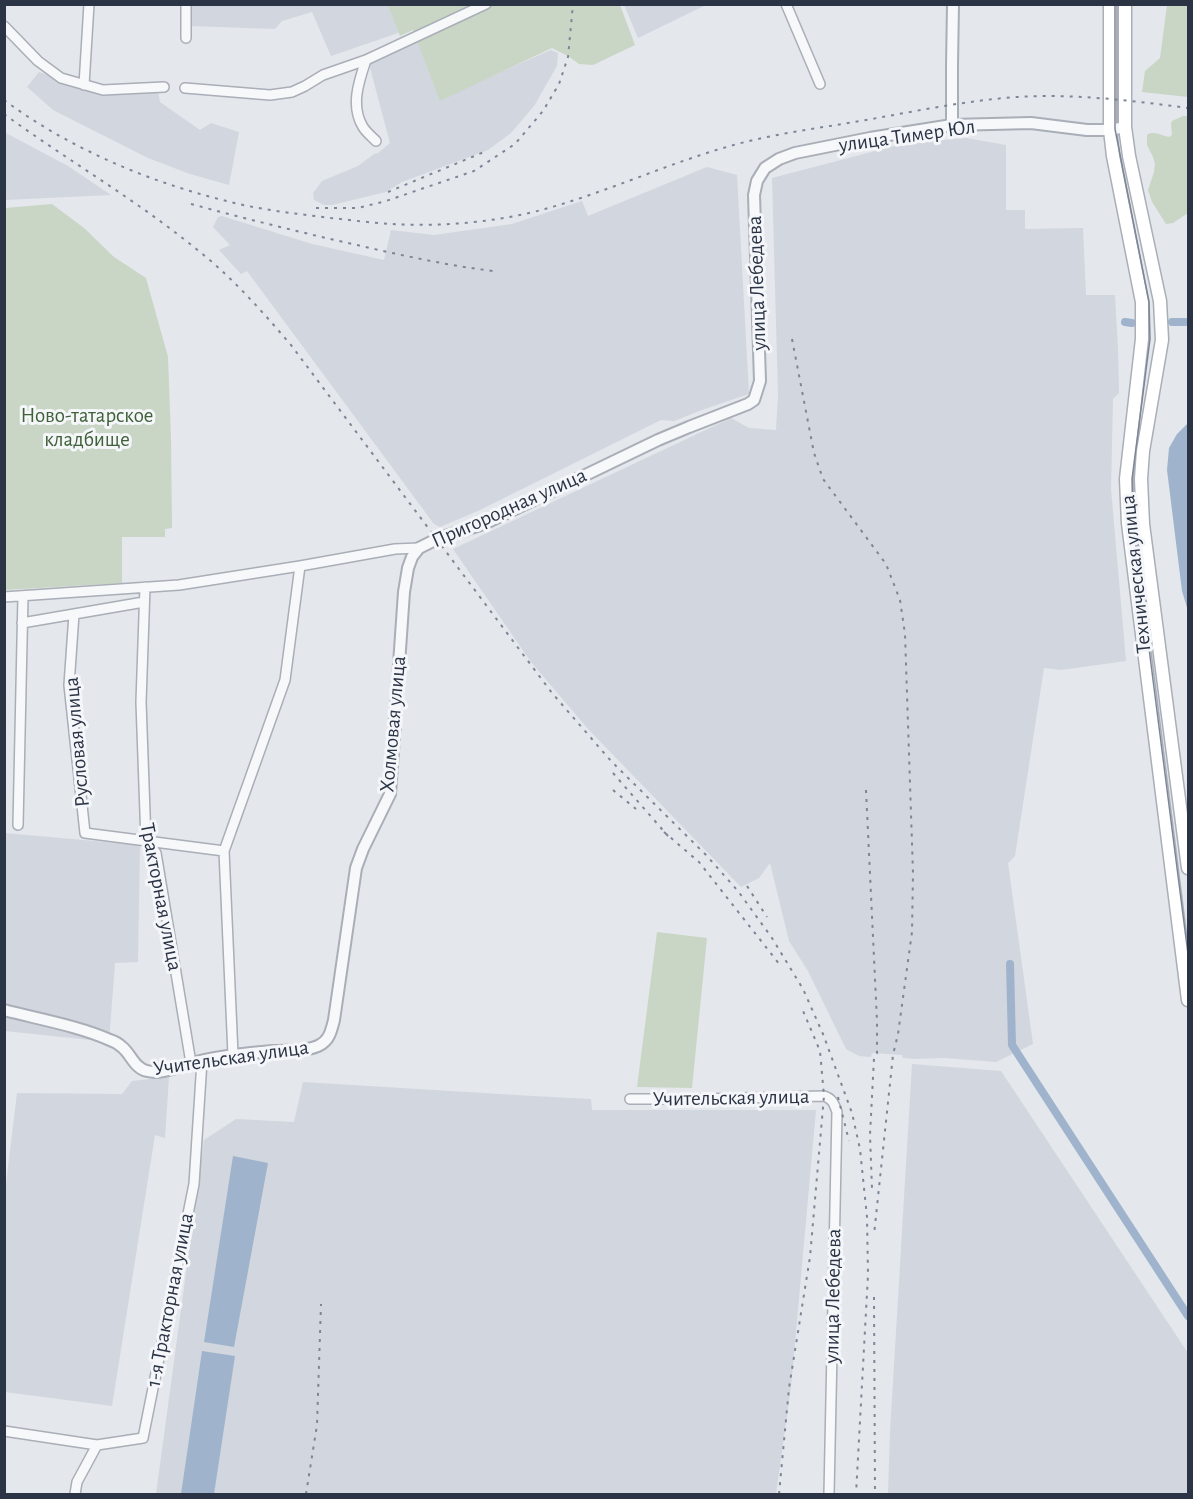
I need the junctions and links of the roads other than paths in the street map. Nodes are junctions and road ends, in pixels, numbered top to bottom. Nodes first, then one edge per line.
1 (89, 4) edge
2 (186, 4) edge
3 (486, 4) edge
4 (786, 4) edge
5 (953, 4) edge
6 (1110, 4) edge
7 (1125, 4) edge
8 (4, 26) edge
9 (186, 38) dead end
10 (366, 60) junction
11 (820, 84) dead end
12 (84, 85) junction
13 (164, 87) dead end
14 (185, 88) dead end
15 (952, 125) junction
16 (1125, 128) junction
17 (1110, 130) junction
18 (376, 141) dead end
19 (765, 168) joint
20 (754, 400) joint
21 (419, 548) junction
22 (300, 566) junction
23 (145, 587) junction
24 (23, 596) junction
25 (4, 597) edge
26 (144, 602) junction
27 (74, 614) junction
28 (22, 623) junction
29 (18, 825) dead end
30 (146, 841) junction
31 (224, 851) junction
32 (1188, 868) edge
33 (1188, 1000) edge
34 (4, 1010) edge
35 (328, 1038) joint
36 (233, 1055) junction
37 (196, 1062) junction
38 (630, 1099) dead end
39 (831, 1099) joint
40 (4, 1431) edge
41 (97, 1445) junction
42 (75, 1494) edge
43 (829, 1494) edge

1 - 12 street
2 - 9 street
3 - 10 street
4 - 11 street
5 - 15 street
6 - 17 main road, Техническая улица
7 - 16 main road, Техническая улица
8 - 12 street
10 - 14 street
10 - 18 street
12 - 13 street
15 - 17 street, улица Тимер Юл
15 - 19 street, улица Тимер Юл
16 - 17 street, улица Тимер Юл
16 - 32 main road, Техническая улица
17 - 33 main road, Техническая улица
19 - 20 street, улица Лебедева
20 - 21 street, Пригородная улица
21 - 22 street, Пригородная улица
21 - 35 street, Холмовая улица
22 - 23 street, Пригородная улица
22 - 31 street
23 - 24 street, Пригородная улица
23 - 26 street, Тракторная улица
24 - 25 street, Пригородная улица
24 - 28 street
26 - 27 street
26 - 30 street, Тракторная улица
27 - 28 street
27 - 30 street, Русловая улица
28 - 29 street
30 - 31 street
30 - 37 street, Тракторная улица
31 - 36 street
34 - 37 street, Учительская улица
35 - 36 street, Учительская улица
36 - 37 street, Учительская улица
37 - 41 street, 1-я Тракторная улица
38 - 39 street, Учительская улица
39 - 43 street, улица Лебедева
40 - 41 street
41 - 42 street

